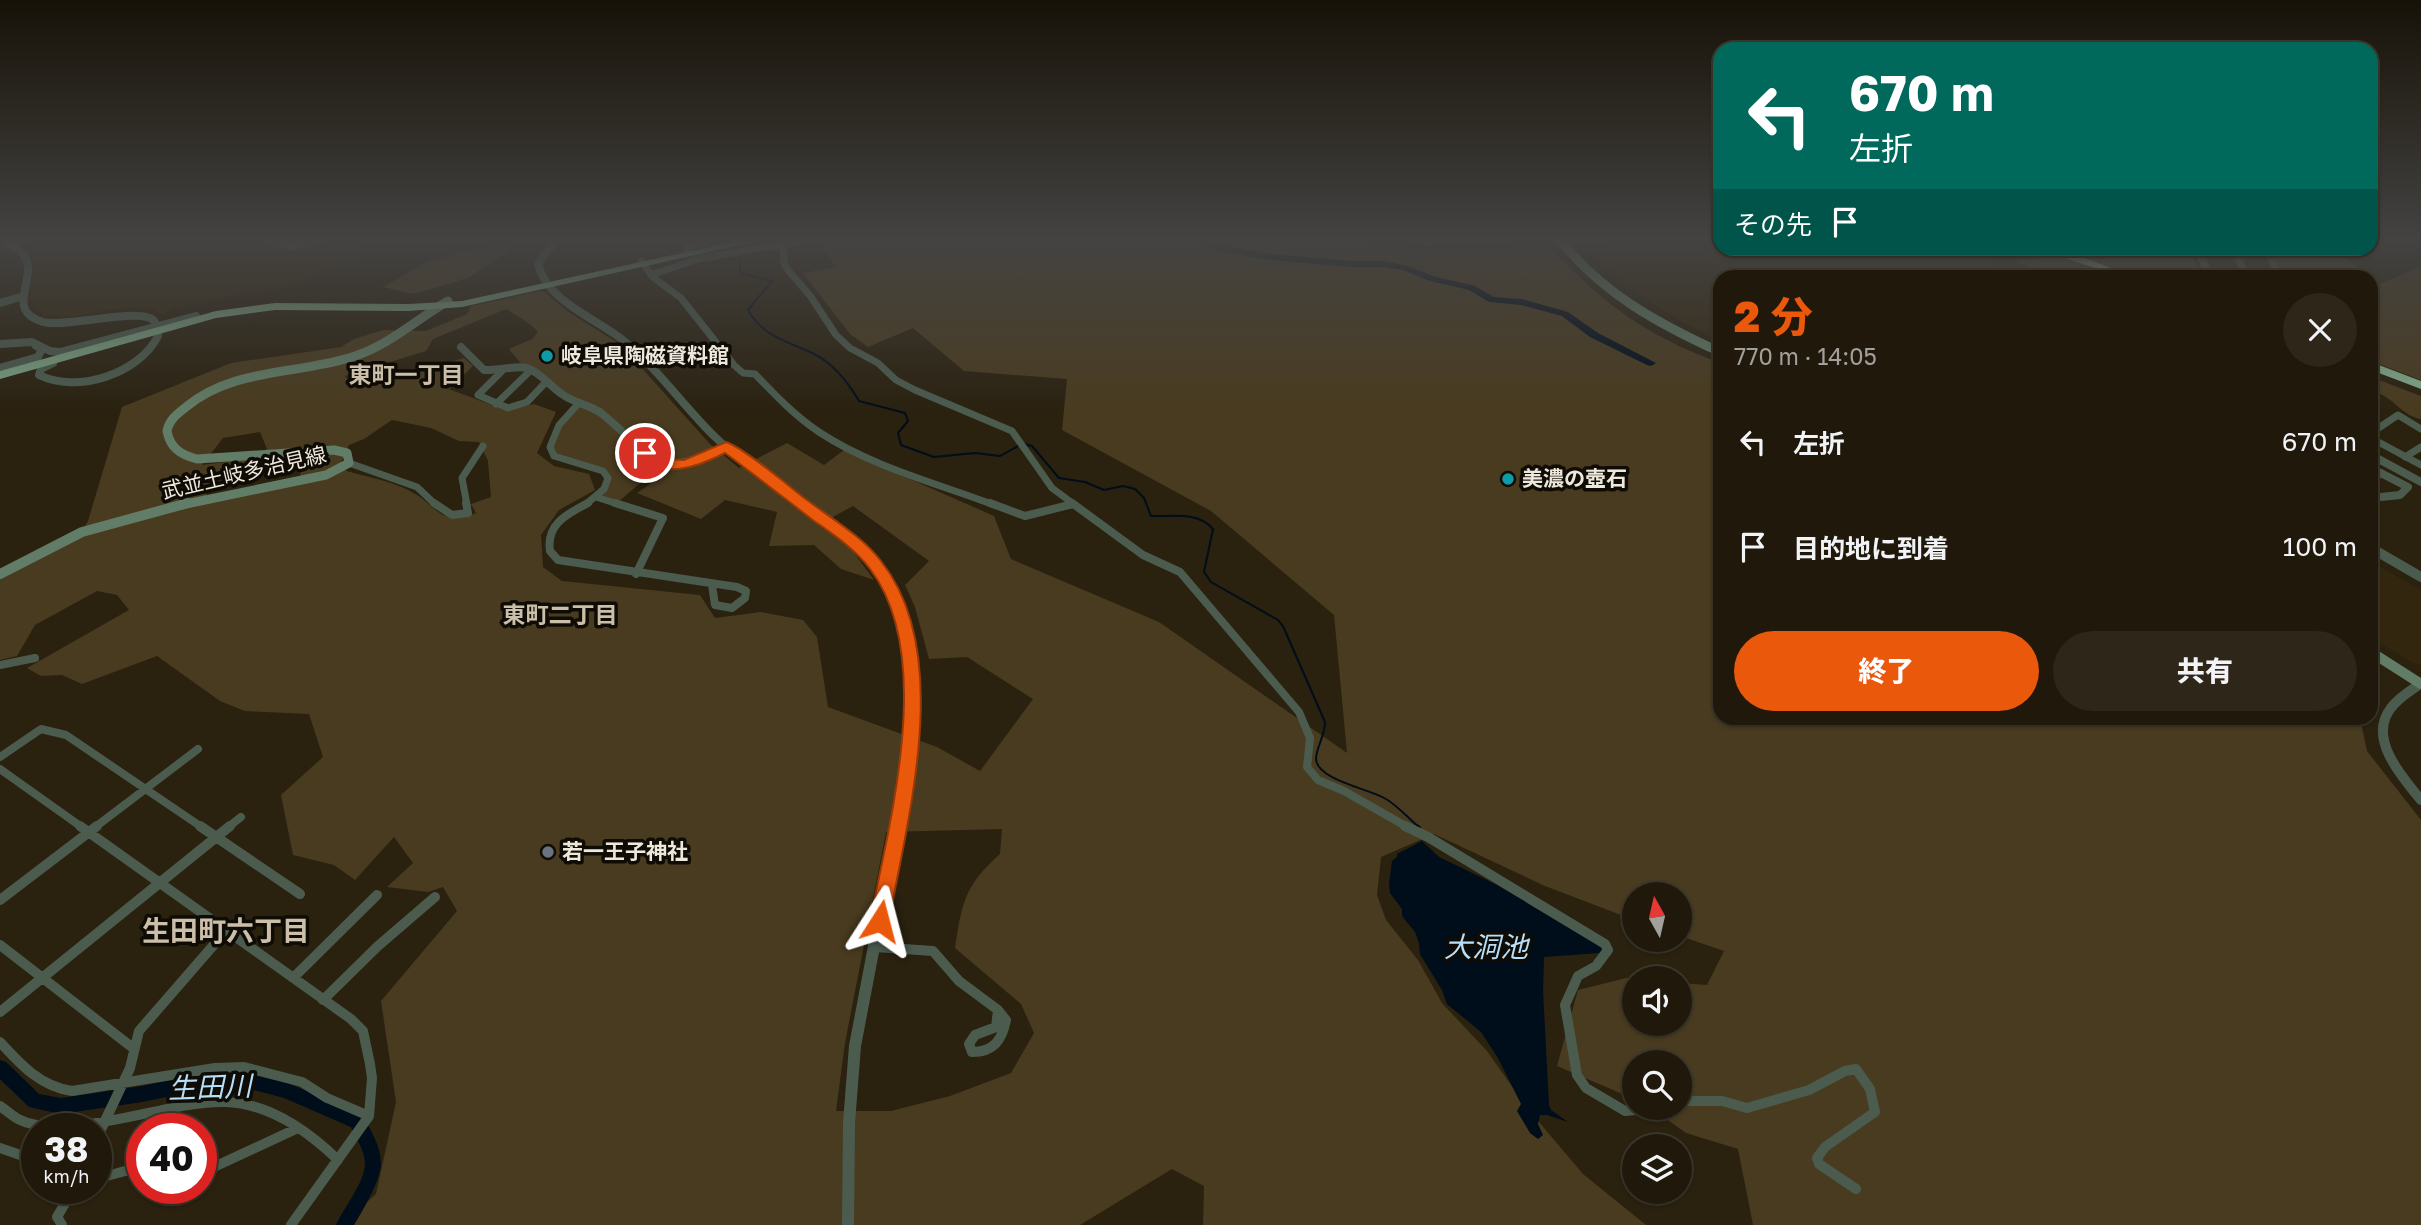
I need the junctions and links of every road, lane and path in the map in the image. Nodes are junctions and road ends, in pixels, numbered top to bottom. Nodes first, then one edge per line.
1 (22, 298) edge
2 (472, 298) edge
3 (491, 298) edge
4 (564, 298) edge
5 (681, 298) edge
6 (812, 298) edge
7 (1621, 298) edge
8 (1629, 298) edge
9 (484, 300) junction
10 (443, 304) junction
11 (418, 313) junction
12 (196, 316) junction
13 (161, 335) junction
14 (124, 340) junction
15 (0, 345) edge
16 (1713, 346) edge
17 (461, 347) dead end
18 (1713, 347) edge
19 (2378, 369) edge
20 (531, 370) junction
21 (1, 372) edge
22 (502, 372) junction
23 (2378, 375) edge
24 (546, 383) junction
25 (2421, 386) edge
26 (2421, 391) edge
27 (496, 404) junction
28 (578, 404) junction
29 (2378, 428) edge
30 (2421, 429) edge
31 (2378, 442) edge
32 (483, 446) dead end
33 (726, 446) junction
34 (2421, 448) edge
35 (2405, 457) junction
36 (2378, 459) edge
37 (349, 463) junction
38 (2421, 465) edge
39 (2378, 471) edge
40 (2382, 473) junction
41 (2378, 476) edge
42 (2421, 482) edge
43 (596, 497) junction
44 (2378, 497) edge
45 (1073, 504) junction
46 (2378, 552) edge
47 (0, 574) edge
48 (636, 574) junction
49 (2421, 577) edge
50 (712, 585) dead end
51 (2378, 648) edge
52 (2378, 656) edge
53 (35, 658) dead end
54 (0, 664) edge
55 (2421, 676) edge
56 (2421, 684) edge
57 (198, 748) dead end
58 (0, 757) edge
59 (0, 769) edge
60 (144, 788) junction
61 (2421, 800) edge
62 (241, 817) dead end
63 (89, 832) junction
64 (215, 837) junction
65 (158, 883) junction
66 (300, 894) dead end
67 (377, 895) dead end
68 (435, 897) dead end
69 (0, 900) edge
70 (225, 932) junction
71 (0, 945) edge
72 (875, 947) junction
73 (41, 977) junction
74 (293, 978) junction
75 (323, 1000) junction
76 (998, 1009) junction
77 (0, 1012) edge
78 (0, 1042) edge
79 (133, 1048) junction
80 (123, 1082) junction
81 (1692, 1099) edge
82 (0, 1106) edge
83 (1622, 1109) edge
84 (109, 1113) edge
85 (369, 1116) junction
86 (21, 1119) edge
87 (112, 1119) edge
88 (298, 1128) junction
89 (0, 1148) edge
90 (21, 1155) edge
91 (338, 1160) junction
92 (217, 1166) edge
93 (1856, 1189) dead end
94 (65, 1204) edge
95 (62, 1225) edge
96 (291, 1225) edge
97 (848, 1225) edge

1 - 13 street
2 - 10 highway
3 - 9 highway
4 - 33 street
5 - 45 street
6 - 45 street
7 - 18 main road
8 - 16 main road
9 - 10 highway
9 - 11 main road
10 - 11 highway
10 - 12 highway
11 - 14 highway
11 - 37 main road, 武並土岐多治見線
12 - 15 street
12 - 21 highway
13 - 14 street
13 - 21 street
14 - 21 highway
15 - 21 street
17 - 22 street
19 - 25 highway
20 - 22 street
20 - 24 street
20 - 27 street
22 - 27 street
23 - 26 highway
24 - 27 street
24 - 28 street
28 - 33 street
28 - 43 street
29 - 30 street
31 - 35 street
32 - 37 street
33 - 72 street
34 - 35 street
35 - 38 street
36 - 42 street
37 - 47 main road, 武並土岐多治見線
39 - 40 street
40 - 41 street
40 - 44 street
43 - 48 street
43 - 48 street
45 - 83 street
46 - 49 street
48 - 50 street
51 - 55 main road
52 - 56 main road
53 - 54 street
56 - 61 street
57 - 60 street
58 - 60 street
59 - 63 street
60 - 63 street
60 - 64 street
62 - 64 street
63 - 65 street
63 - 69 street
64 - 65 street
64 - 66 street
65 - 70 street
65 - 73 street
67 - 74 street
68 - 75 street
70 - 74 street
70 - 79 street
71 - 73 street
72 - 76 street
72 - 97 street
73 - 77 street
73 - 79 street
74 - 75 street
75 - 85 street
76 - 76 street
78 - 80 street
79 - 80 street
80 - 84 street
80 - 85 street
81 - 93 street
82 - 86 street
85 - 91 street
87 - 88 street
88 - 91 street
88 - 92 street
89 - 90 street
91 - 96 street
94 - 95 street

